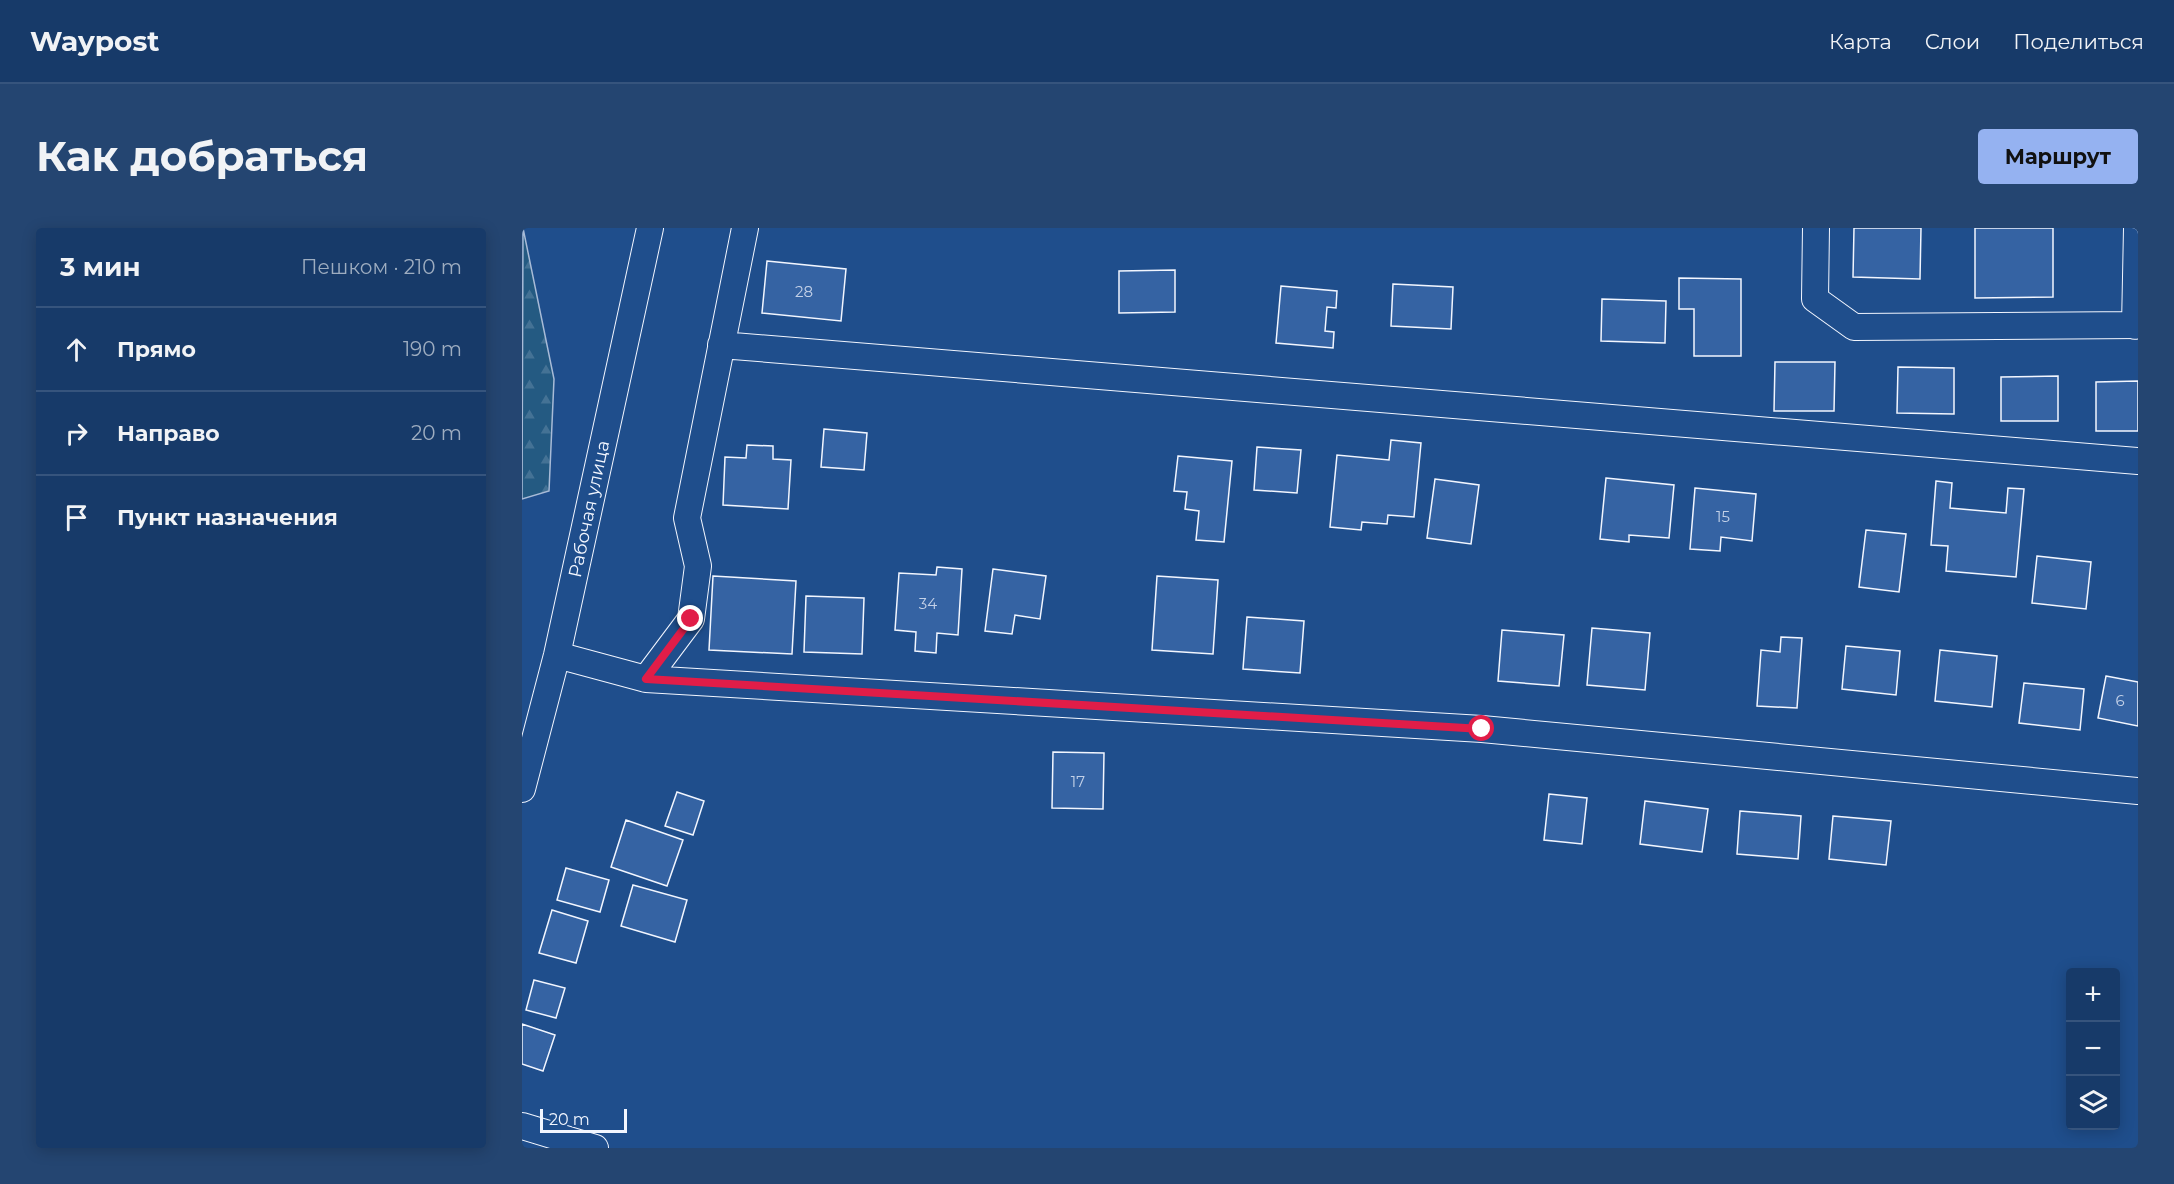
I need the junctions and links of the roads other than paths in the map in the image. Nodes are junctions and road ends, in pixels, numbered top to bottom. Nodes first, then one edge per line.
1 (651, 228) edge
2 (745, 228) edge
3 (1816, 228) edge
4 (2137, 228) edge
5 (2137, 326) edge
6 (722, 345) junction
7 (2138, 461) edge
8 (557, 655) junction
9 (646, 679) junction
10 (522, 789) edge
11 (2138, 791) edge
12 (522, 1126) edge
13 (595, 1148) edge

1 - 8 street, Рабочая улица
2 - 6 street
3 - 5 street
4 - 5 street
6 - 7 street
6 - 9 street
8 - 9 street
8 - 10 street, Рабочая улица
9 - 11 street
12 - 13 street

